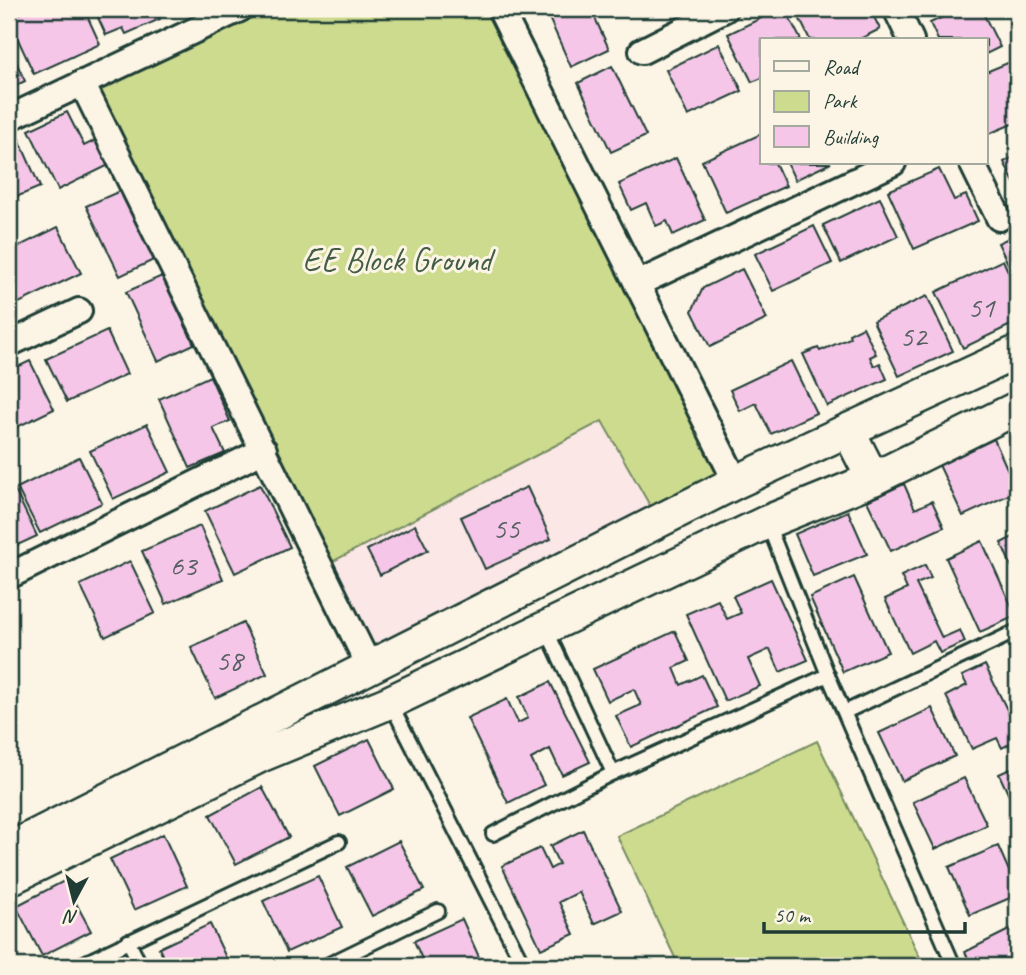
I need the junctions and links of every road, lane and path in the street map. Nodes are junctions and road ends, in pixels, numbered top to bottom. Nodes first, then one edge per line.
1 (240, 9) edge
2 (500, 9) edge
3 (725, 9) edge
4 (896, 9) edge
5 (911, 38) edge
6 (642, 51) dead end
7 (82, 83) junction
8 (9, 118) edge
9 (891, 164) edge
10 (972, 164) edge
11 (999, 218) dead end
12 (637, 284) junction
13 (79, 311) dead end
14 (9, 344) edge
15 (1017, 352) edge
16 (1017, 408) edge
17 (848, 430) junction
18 (264, 450) junction
19 (873, 479) junction
20 (736, 482) junction
21 (767, 522) junction
22 (9, 576) edge
23 (546, 629) junction
24 (1017, 631) edge
25 (369, 666) junction
26 (828, 675) junction
27 (390, 702) junction
28 (845, 712) junction
29 (248, 727) junction
30 (262, 755) junction
31 (613, 773) junction
32 (493, 834) dead end
33 (339, 842) dead end
34 (9, 849) edge
35 (9, 879) edge
36 (438, 911) dead end
37 (128, 941) junction
38 (78, 966) edge
39 (141, 966) edge
40 (325, 966) edge
41 (524, 966) edge
42 (954, 966) edge

1 - 7 street
2 - 12 street
3 - 6 street
4 - 5 street
7 - 8 street
7 - 18 street
9 - 12 street
10 - 11 street
12 - 20 street
13 - 14 street
15 - 17 street
16 - 19 street
17 - 19 street
17 - 20 street
18 - 22 street
18 - 25 street
19 - 21 street
20 - 25 street
21 - 23 street
21 - 26 lane
23 - 27 street
23 - 31 lane
24 - 28 lane
25 - 29 street
26 - 28 lane
26 - 31 lane
27 - 30 street
27 - 41 lane
28 - 42 lane
29 - 30 street
29 - 34 street
30 - 35 street
31 - 32 lane
33 - 37 lane
36 - 40 lane
37 - 38 lane
37 - 39 lane

